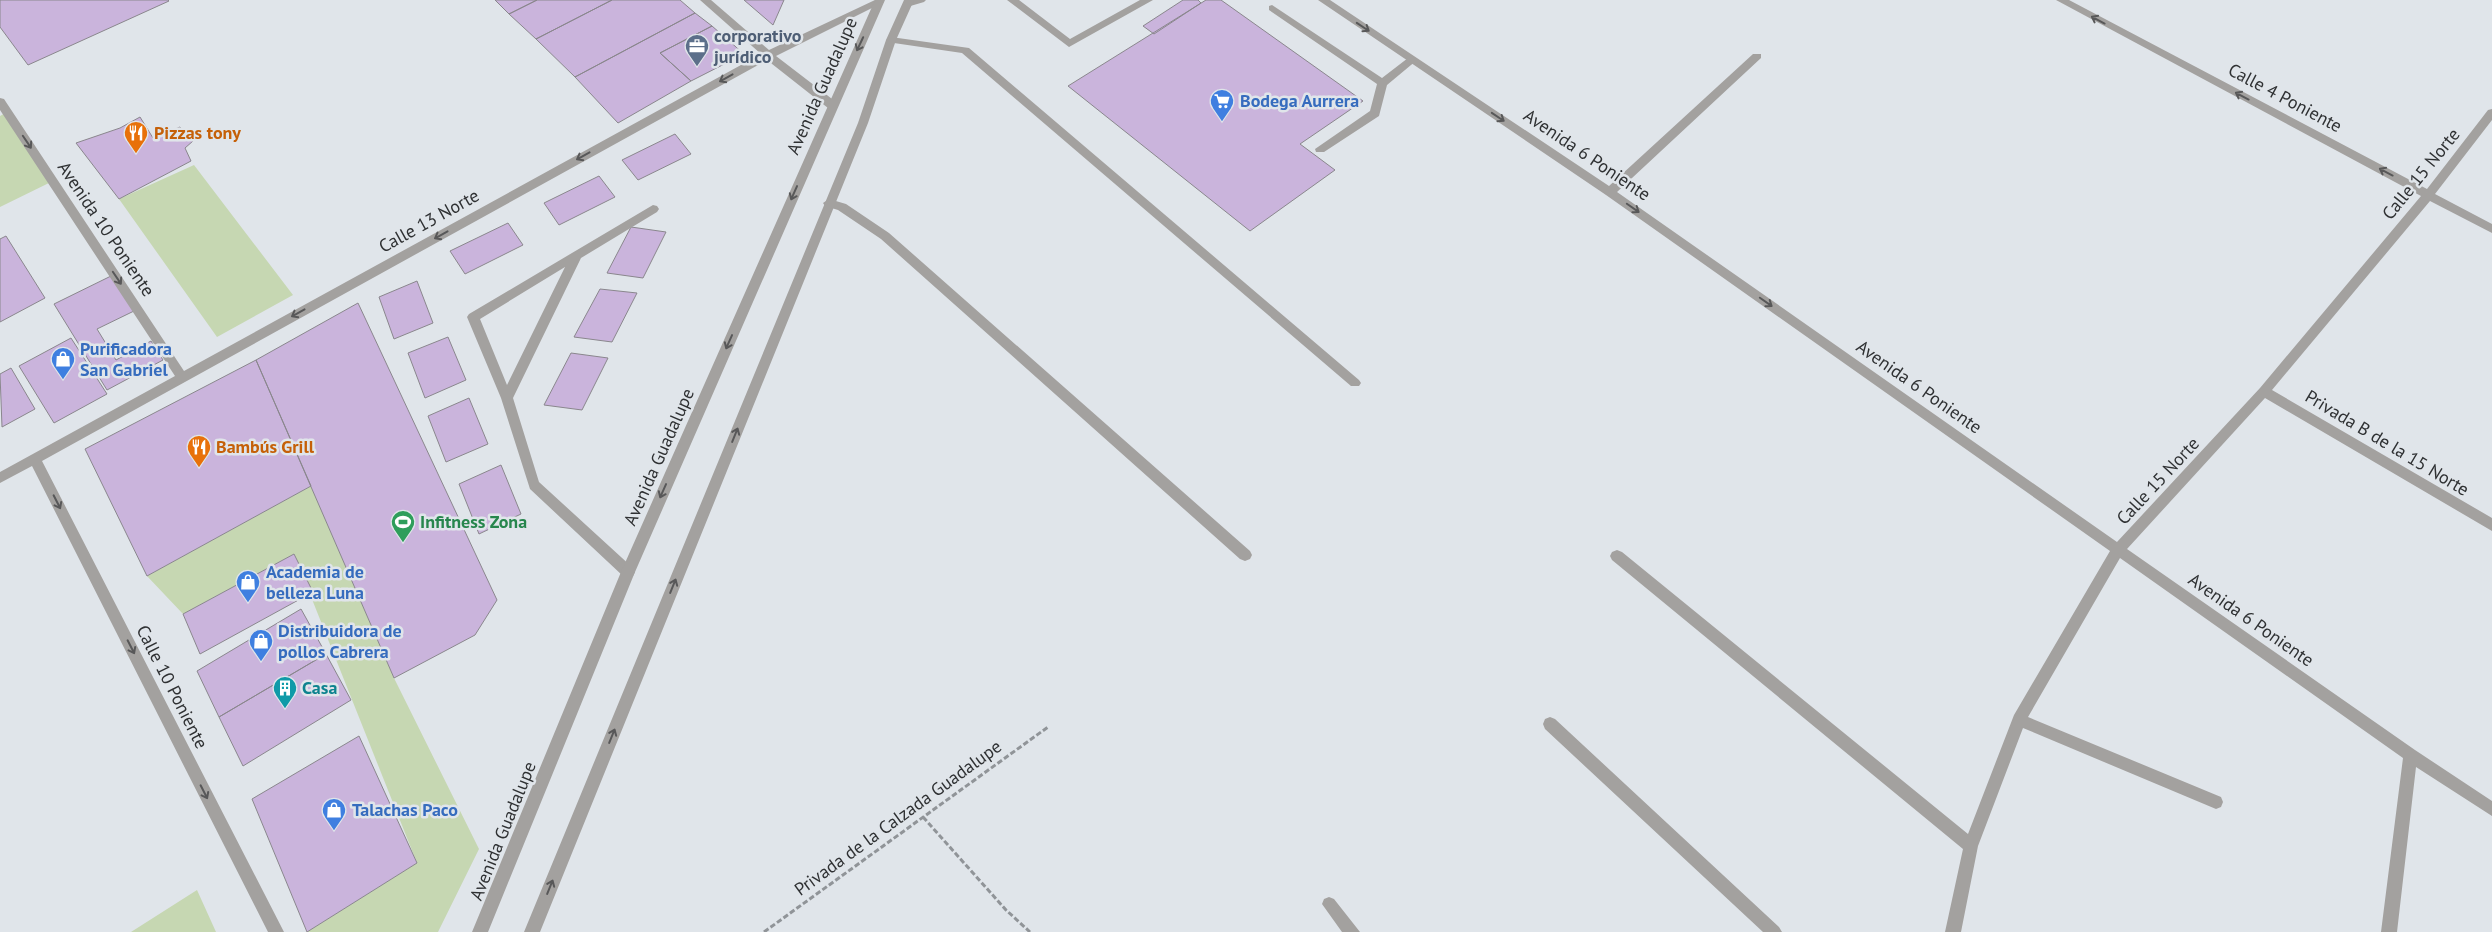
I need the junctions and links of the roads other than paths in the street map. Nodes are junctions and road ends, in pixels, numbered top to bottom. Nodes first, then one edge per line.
1 (705, 0) edge
2 (921, 0) edge
3 (1012, 0) edge
4 (1148, 0) edge
5 (1323, 0) edge
6 (2061, 0) edge
7 (880, 1) edge
8 (908, 2) edge
9 (1272, 8) dead end
10 (891, 40) junction
11 (768, 55) junction
12 (1757, 56) dead end
13 (1412, 60) junction
14 (1382, 82) junction
15 (0, 102) edge
16 (832, 105) junction
17 (2492, 113) edge
18 (1320, 149) dead end
19 (1610, 192) junction
20 (2429, 194) junction
21 (829, 203) junction
22 (653, 209) dead end
23 (2492, 229) edge
24 (577, 254) junction
25 (182, 376) junction
26 (1355, 383) dead end
27 (2264, 391) junction
28 (507, 398) junction
29 (35, 459) junction
30 (0, 478) edge
31 (2492, 525) edge
32 (2118, 550) junction
33 (1245, 555) dead end
34 (1617, 556) dead end
35 (628, 572) junction
36 (2019, 720) junction
37 (1550, 724) dead end
38 (2410, 755) junction
39 (2216, 802) dead end
40 (2492, 809) edge
41 (1971, 846) junction
42 (1329, 904) dead end
43 (276, 932) edge
44 (480, 932) edge
45 (532, 932) edge
46 (1352, 932) edge
47 (1774, 932) edge
48 (1953, 932) edge
49 (2389, 932) edge

1 - 11 street
2 - 8 street
3 - 4 street
5 -> 13 street, Avenida 6 Poniente
20 -> 6 street, Calle 4 Poniente
7 - 11 street, Calle 13 Norte
7 -> 16 street, Avenida Guadalupe
8 - 10 street
9 - 14 street
10 - 21 street
10 - 26 street
11 - 16 street
11 -> 25 street, Calle 13 Norte
12 - 19 street
13 - 14 street
13 -> 19 street, Avenida 6 Poniente
14 - 18 street
15 -> 25 street, Avenida 10 Poniente
16 -> 35 street, Avenida Guadalupe
17 - 20 street, Calle 15 Norte
19 -> 32 street, Avenida 6 Poniente
20 - 23 street, Calle 4 Poniente
20 - 27 street, Calle 15 Norte
21 - 33 street
45 -> 21 street
22 - 24 street
24 - 28 street
24 - 28 street
25 - 29 street, Calle 13 Norte
27 - 31 street, Privada B de la 15 Norte
27 - 32 street, Calle 15 Norte
28 - 35 street
29 - 30 street, Calle 13 Norte
29 -> 43 street, Calle 10 Poniente
32 - 36 street, Calle 15 Norte
32 - 38 street, Avenida 6 Poniente
34 - 41 street
35 - 44 street, Avenida Guadalupe
36 - 39 street
36 - 41 street, Calle 15 Norte
37 - 47 street
38 - 40 street, Avenida 6 Poniente
38 - 49 street
41 - 48 street, Calle 15 Norte
42 - 46 street

